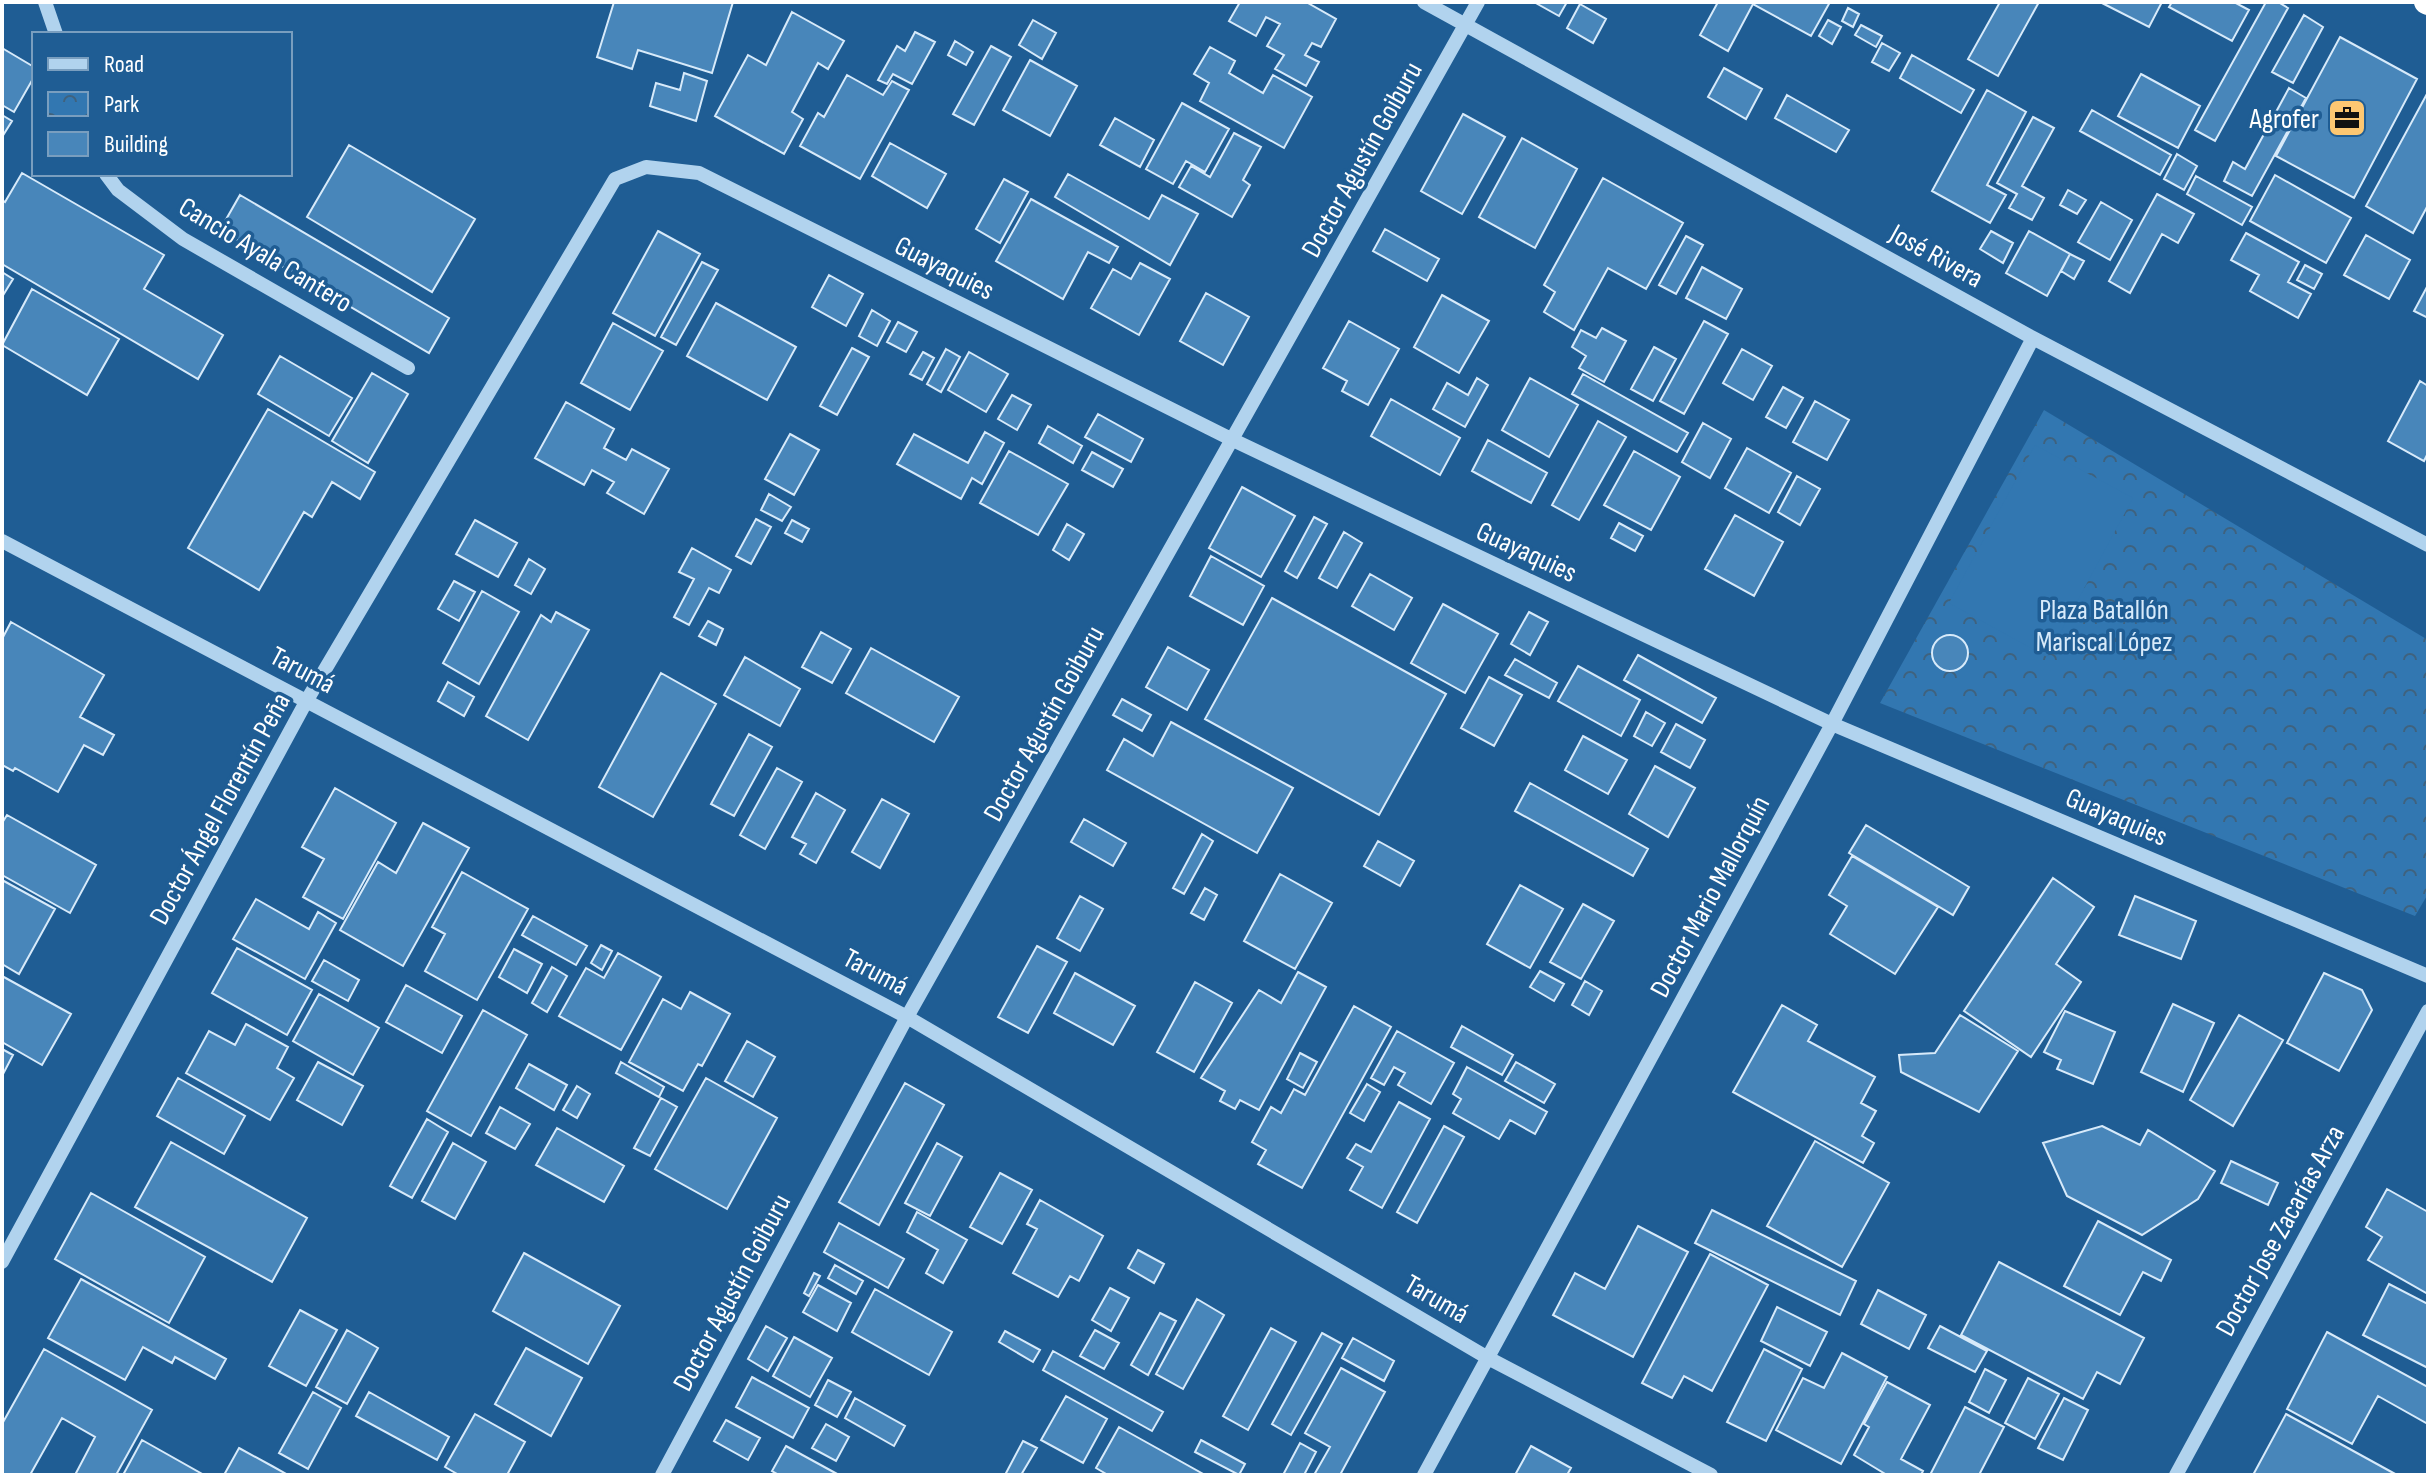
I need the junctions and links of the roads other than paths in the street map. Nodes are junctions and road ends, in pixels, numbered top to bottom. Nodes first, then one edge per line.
1 (45, 2) edge
2 (1424, 2) edge
3 (1478, 2) edge
4 (1467, 25) junction
5 (55, 32) edge
6 (108, 176) edge
7 (615, 179) joint
8 (2033, 338) junction
9 (408, 368) dead end
10 (1233, 440) junction
11 (2, 541) edge
12 (2428, 545) edge
13 (307, 700) junction
14 (1832, 724) junction
15 (2428, 976) edge
16 (2428, 1011) edge
17 (907, 1017) junction
18 (2, 1262) edge
19 (1488, 1358) junction
20 (662, 1475) edge
21 (1424, 1475) edge
22 (1711, 1475) edge
23 (2176, 1475) edge

1 - 5 street
2 - 4 street, José Rivera
3 - 4 street, Doctor Agustín Goiburu
4 - 8 street, José Rivera
4 - 10 street, Doctor Agustín Goiburu
6 - 9 street, Cancio Ayala Cantero
7 - 10 street, Guayaquies
7 - 13 street, Doctor Ángel Florentín Peña
8 - 12 street, José Rivera
8 - 14 street, Doctor Mario Mallorquín
10 - 14 street, Guayaquies
10 - 17 street, Doctor Agustín Goiburu
11 - 13 street, Tarumá
13 - 17 street, Tarumá
13 - 18 street, Doctor Ángel Florentín Peña
14 - 15 street, Guayaquies
14 - 19 street, Doctor Mario Mallorquín
16 - 23 street, Doctor Jose Zacarías Arza
17 - 19 street, Tarumá
17 - 20 street, Doctor Agustín Goiburu
19 - 21 street, Doctor Mario Mallorquín
19 - 22 street, Tarumá

